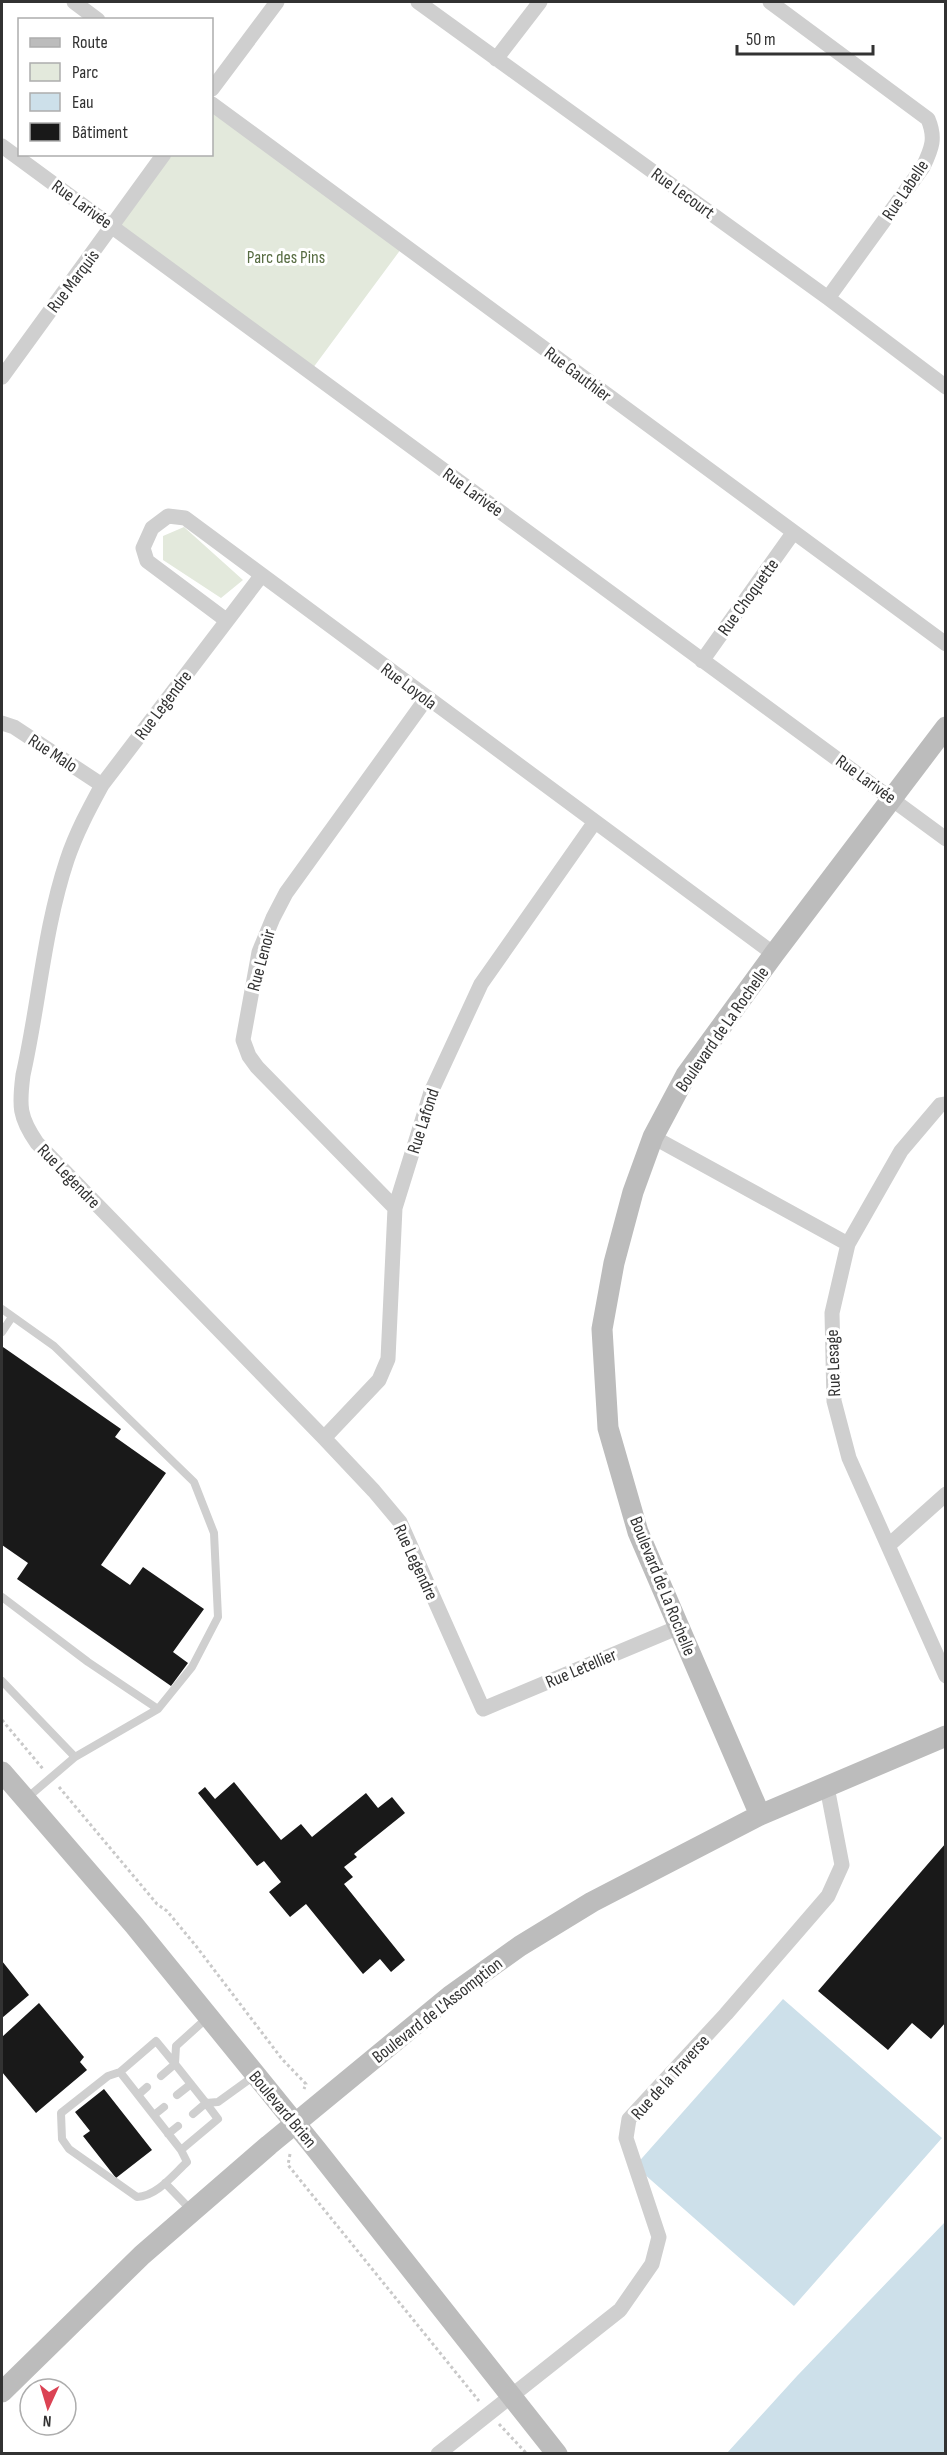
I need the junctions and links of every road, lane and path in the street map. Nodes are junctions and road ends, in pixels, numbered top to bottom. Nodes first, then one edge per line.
1 (74, 2) edge
2 (277, 2) edge
3 (418, 2) edge
4 (540, 2) edge
5 (770, 2) edge
6 (95, 18) edge
7 (496, 59) junction
8 (213, 88) edge
9 (213, 105) edge
10 (2, 146) edge
11 (163, 156) edge
12 (113, 227) junction
13 (828, 298) junction
14 (2, 377) edge
15 (945, 387) edge
16 (793, 533) junction
17 (261, 576) junction
18 (226, 620) junction
19 (945, 644) edge
20 (702, 661) junction
21 (426, 699) junction
22 (2, 723) edge
23 (945, 727) edge
24 (102, 785) junction
25 (892, 798) junction
26 (594, 823) junction
27 (945, 839) edge
28 (774, 954) junction
29 (945, 1104) edge
30 (653, 1137) junction
31 (395, 1208) junction
32 (848, 1244) junction
33 (2, 1309) edge
34 (12, 1317) junction
35 (2, 1332) edge
36 (324, 1438) junction
37 (945, 1494) edge
38 (889, 1545) junction
39 (2, 1597) edge
40 (679, 1627) junction
41 (945, 1676) edge
42 (2, 1681) edge
43 (158, 1709) junction
44 (483, 1709) joint
45 (2, 1720) edge
46 (945, 1736) edge
47 (75, 1757) junction
48 (42, 1768) dead end
49 (2, 1772) edge
50 (827, 1787) junction
51 (60, 1788) dead end
52 (26, 1799) junction
53 (760, 1815) junction
54 (208, 2018) junction
55 (175, 2064) junction
56 (120, 2072) junction
57 (161, 2076) dead end
58 (255, 2076) junction
59 (191, 2084) junction
60 (306, 2084) dead end
61 (147, 2087) dead end
62 (138, 2095) junction
63 (177, 2095) dead end
64 (206, 2103) junction
65 (164, 2107) dead end
66 (193, 2114) dead end
67 (154, 2115) junction
68 (295, 2125) junction
69 (178, 2126) dead end
70 (168, 2134) junction
71 (181, 2150) junction
72 (288, 2165) dead end
73 (165, 2183) junction
74 (193, 2212) junction
75 (2, 2392) edge
76 (511, 2395) junction
77 (488, 2413) junction
78 (438, 2454) edge
79 (526, 2454) edge
80 (557, 2454) edge

1 - 6 street
2 - 8 street
3 - 7 street, Rue Lecourt
4 - 7 street
5 - 13 street, Rue Labelle
7 - 13 street, Rue Lecourt
9 - 16 street, Rue Gauthier
10 - 12 street, Rue Larivée
11 - 12 street, Rue Marquis
12 - 14 street, Rue Marquis
12 - 20 street, Rue Larivée
13 - 15 street, Rue Lecourt
16 - 19 street, Rue Gauthier
16 - 20 street, Rue Choquette
17 - 18 street, Rue Legendre
17 - 18 street, Rue Loyola
17 - 21 street, Rue Loyola
18 - 24 street, Rue Legendre
20 - 25 street, Rue Larivée
21 - 26 street, Rue Loyola
21 - 31 street, Rue Lenoir
22 - 24 street, Rue Malo
23 - 25 street, Boulevard de La Rochelle
24 - 36 street, Rue Legendre
25 - 27 street, Rue Larivée
25 - 28 street, Boulevard de La Rochelle
26 - 28 street, Rue Loyola
26 - 31 street, Rue Lafond
28 - 30 street, Boulevard de La Rochelle
29 - 32 street, Rue Lesage
30 - 32 street
30 - 40 street, Boulevard de La Rochelle
31 - 36 street, Rue Lafond
32 - 38 street, Rue Lesage
33 - 34 lane
34 - 35 lane
34 - 43 lane
36 - 44 street, Rue Legendre
37 - 38 street
38 - 41 street, Rue Lesage
39 - 43 lane
40 - 44 street, Rue Letellier
40 - 53 street, Boulevard de La Rochelle
42 - 47 lane
43 - 47 lane
45 - 48 path
46 - 50 street, Boulevard de L'Assomption
47 - 52 lane
49 - 52 street, Boulevard Brien
50 - 53 street, Boulevard de L'Assomption
50 - 76 street, Rue de la Traverse
51 - 60 path, Boulevard Brien
52 - 54 street, Boulevard Brien
53 - 68 street, Boulevard de L'Assomption
54 - 55 lane
54 - 58 street, Boulevard Brien
55 - 56 lane
55 - 57 lane
55 - 59 lane
56 - 62 lane
56 - 73 lane
58 - 64 lane
58 - 68 street, Boulevard Brien
59 - 63 lane
59 - 64 lane
61 - 62 lane
62 - 67 lane
64 - 66 lane
64 - 71 lane
65 - 67 lane
67 - 70 lane
68 - 74 street, Boulevard de L'Assomption
68 - 76 street, Boulevard Brien
69 - 70 lane
70 - 71 lane
71 - 73 lane
72 - 77 path
73 - 74 lane
74 - 75 street, Boulevard de L'Assomption
76 - 77 street, Rue de la Traverse
76 - 80 street, Boulevard Brien
77 - 78 street, Rue de la Traverse
77 - 79 path

